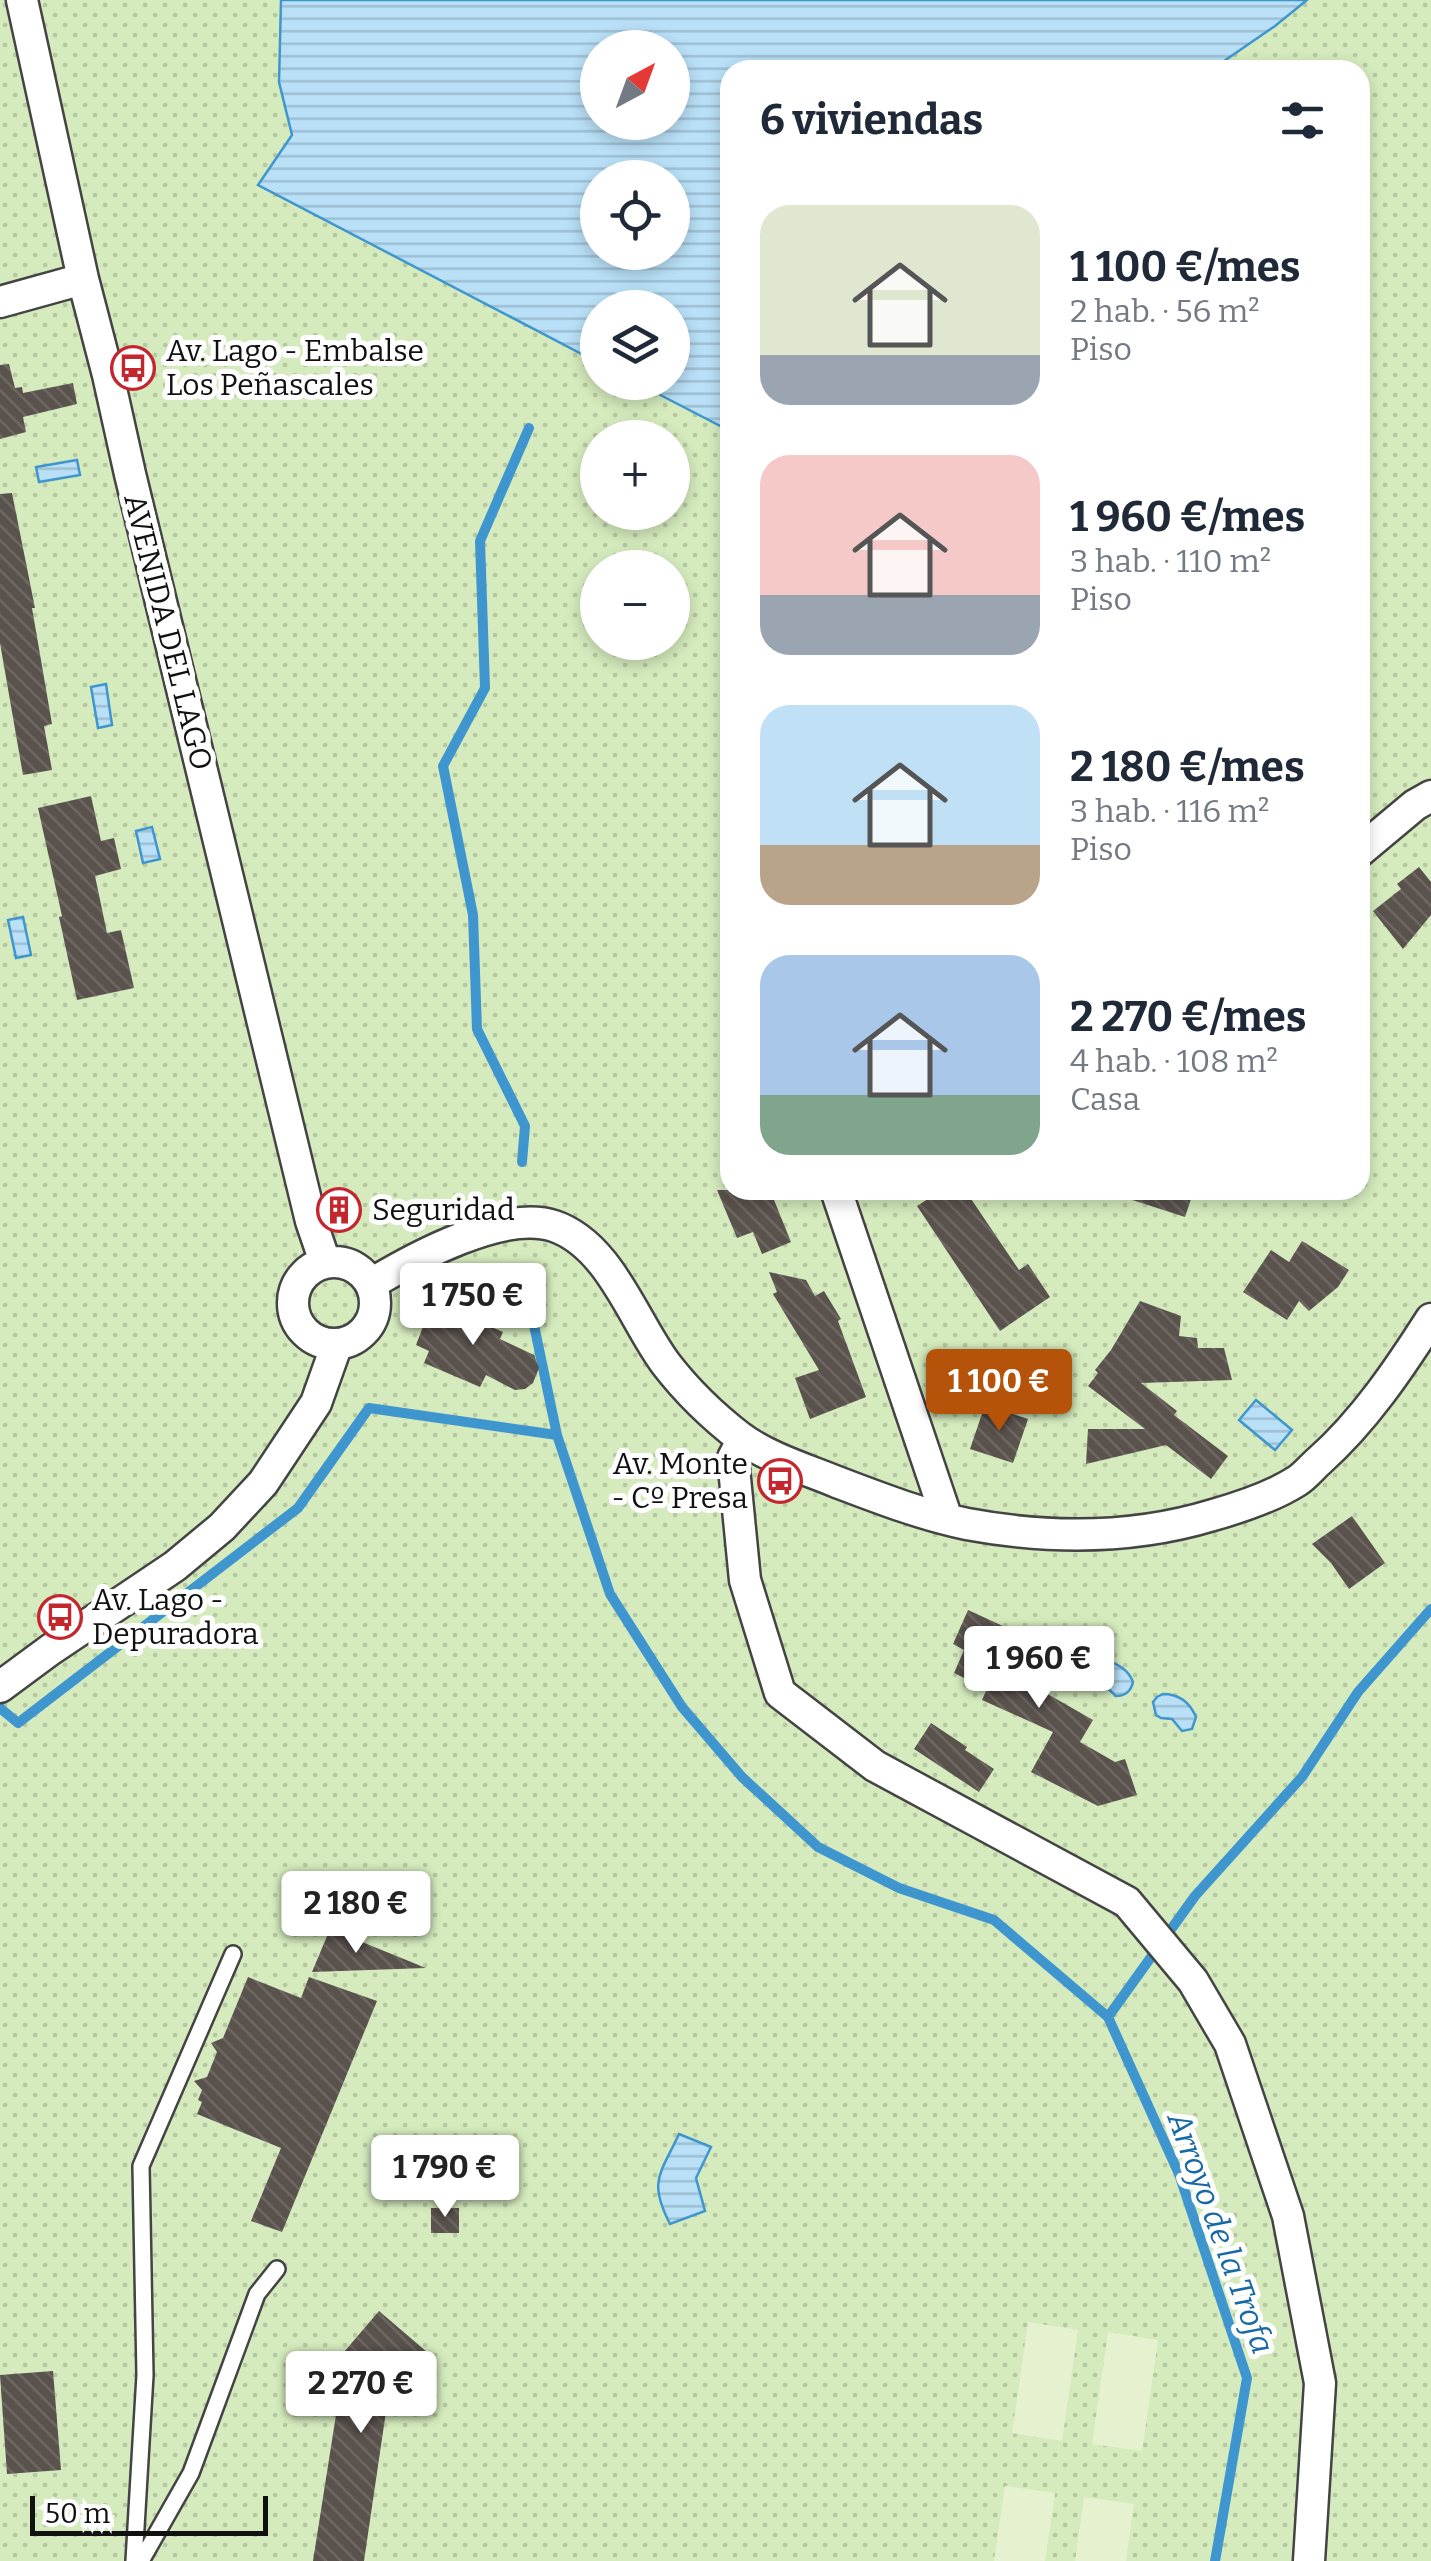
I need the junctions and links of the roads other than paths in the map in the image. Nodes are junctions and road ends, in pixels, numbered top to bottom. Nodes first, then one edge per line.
1 (22, 0) edge
2 (83, 279) junction
3 (0, 302) edge
4 (1431, 796) edge
5 (1370, 843) edge
6 (839, 1200) edge
7 (325, 1262) junction
8 (372, 1284) junction
9 (1431, 1319) edge
10 (337, 1344) junction
11 (742, 1439) junction
12 (947, 1518) junction
13 (4, 1683) edge
14 (234, 1954) dead end
15 (277, 2268) dead end
16 (138, 2561) edge
17 (1309, 2561) edge

1 - 2 street, AVENIDA DEL LAGO
2 - 3 street
2 - 7 street, AVENIDA DEL LAGO
4 - 5 street
6 - 12 street
7 - 8 street
7 - 10 street
8 - 10 street
8 - 11 street
9 - 12 street
10 - 13 street
11 - 12 street
11 - 17 street
14 - 16 lane
15 - 16 lane

